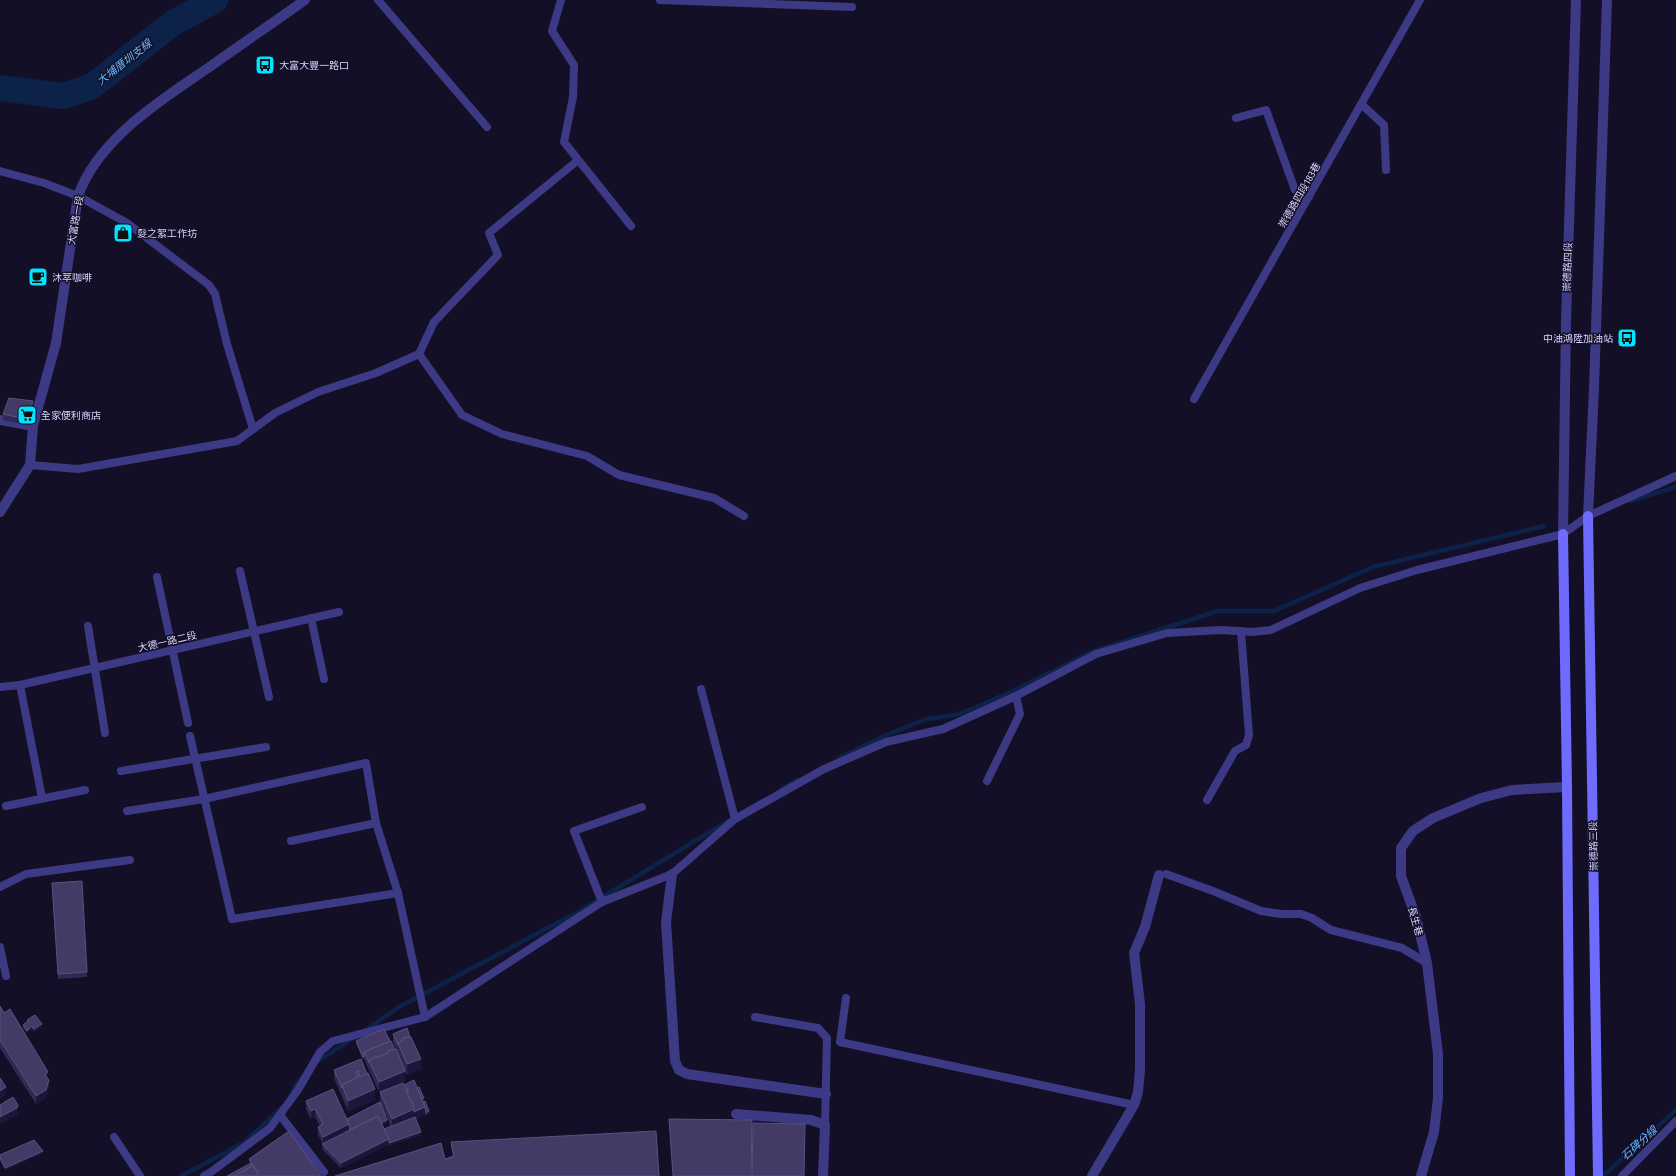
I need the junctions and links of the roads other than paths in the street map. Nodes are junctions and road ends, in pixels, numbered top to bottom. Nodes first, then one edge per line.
1 (305, 0) edge
2 (378, 0) edge
3 (561, 0) edge
4 (660, 0) edge
5 (1420, 0) edge
6 (1576, 0) edge
7 (1607, 0) edge
8 (852, 7) dead end
9 (1361, 104) junction
10 (1236, 118) dead end
11 (487, 126) dead end
12 (577, 160) junction
13 (1386, 170) dead end
14 (0, 172) edge
15 (78, 196) junction
16 (1309, 197) junction
17 (631, 226) dead end
18 (419, 354) junction
19 (1194, 398) dead end
20 (0, 420) edge
21 (33, 426) junction
22 (253, 429) junction
23 (30, 465) junction
24 (1676, 476) edge
25 (0, 512) edge
26 (744, 516) dead end
27 (1588, 516) junction
28 (1564, 534) junction
29 (240, 571) dead end
30 (157, 577) dead end
31 (339, 612) dead end
32 (311, 618) junction
33 (88, 626) dead end
34 (254, 631) junction
35 (1241, 631) junction
36 (172, 650) junction
37 (95, 668) junction
38 (324, 679) dead end
39 (20, 685) junction
40 (0, 687) edge
41 (701, 689) dead end
42 (1016, 696) junction
43 (269, 697) dead end
44 (188, 723) dead end
45 (106, 733) dead end
46 (190, 736) dead end
47 (266, 747) dead end
48 (194, 758) junction
49 (121, 770) dead end
50 (987, 781) dead end
51 (1567, 786) junction
52 (85, 790) dead end
53 (42, 798) junction
54 (204, 798) junction
55 (1207, 800) dead end
56 (6, 806) dead end
57 (642, 807) dead end
58 (127, 811) dead end
59 (735, 819) junction
60 (376, 823) junction
61 (291, 841) dead end
62 (130, 860) dead end
63 (672, 874) junction
64 (1162, 875) joint
65 (0, 887) edge
66 (398, 893) junction
67 (602, 902) junction
68 (0, 947) edge
69 (1427, 963) junction
70 (6, 976) dead end
71 (846, 998) dead end
72 (425, 1017) junction
73 (755, 1017) dead end
74 (826, 1094) junction
75 (1134, 1105) junction
76 (736, 1114) dead end
77 (280, 1115) junction
78 (1676, 1121) edge
79 (825, 1125) junction
80 (114, 1137) dead end
81 (324, 1172) dead end
82 (1598, 1175) edge
83 (140, 1176) edge
84 (204, 1176) edge
85 (823, 1176) edge
86 (1092, 1176) edge
87 (1421, 1176) edge
88 (1570, 1176) edge
89 (1622, 1176) edge

1 - 15 street, 大富路一段
2 - 11 lane
3 - 12 lane
4 - 8 lane
5 - 9 lane, 崇德路四段183巷
6 - 28 street, 崇德路四段
7 - 27 street
9 - 13 lane
9 - 16 lane, 崇德路四段183巷
10 - 16 lane
12 - 17 lane
12 - 18 lane
14 - 15 lane
15 - 21 street, 大富路一段
15 - 22 lane
16 - 19 lane, 崇德路四段183巷
18 - 22 lane
18 - 26 lane
20 - 21 street
21 - 23 street, 大富路一段
22 - 23 lane
23 - 25 street, 大富路一段
24 - 27 lane
27 - 28 lane
27 - 82 main road, 崇德路三段
28 - 35 lane
28 - 51 main road
29 - 34 lane
30 - 36 lane
31 - 32 lane, 大德一路二段
32 - 34 lane, 大德一路二段
32 - 38 lane
33 - 37 lane
34 - 36 lane, 大德一路二段
34 - 43 lane
35 - 42 lane
35 - 55 lane
36 - 37 lane, 大德一路二段
36 - 44 lane
37 - 39 lane, 大德一路二段
37 - 45 lane
39 - 40 lane, 大德一路二段
39 - 53 lane
41 - 59 lane
42 - 50 lane
42 - 59 lane
46 - 48 lane
47 - 48 lane
48 - 49 lane
48 - 54 lane
51 - 69 street, 長生巷
51 - 88 main road
52 - 53 lane
53 - 56 lane
54 - 58 lane
54 - 60 lane
54 - 66 lane
57 - 67 lane
59 - 63 lane
60 - 61 lane
60 - 66 lane
62 - 65 lane
63 - 67 lane
63 - 74 street
64 - 69 lane
64 - 75 street
66 - 72 lane
67 - 72 lane
68 - 70 lane
69 - 87 street, 長生巷
71 - 75 lane
72 - 77 lane
73 - 74 lane
74 - 79 lane
75 - 86 street
76 - 79 street
77 - 81 lane
77 - 84 lane
78 - 89 lane
79 - 85 street
80 - 83 lane

